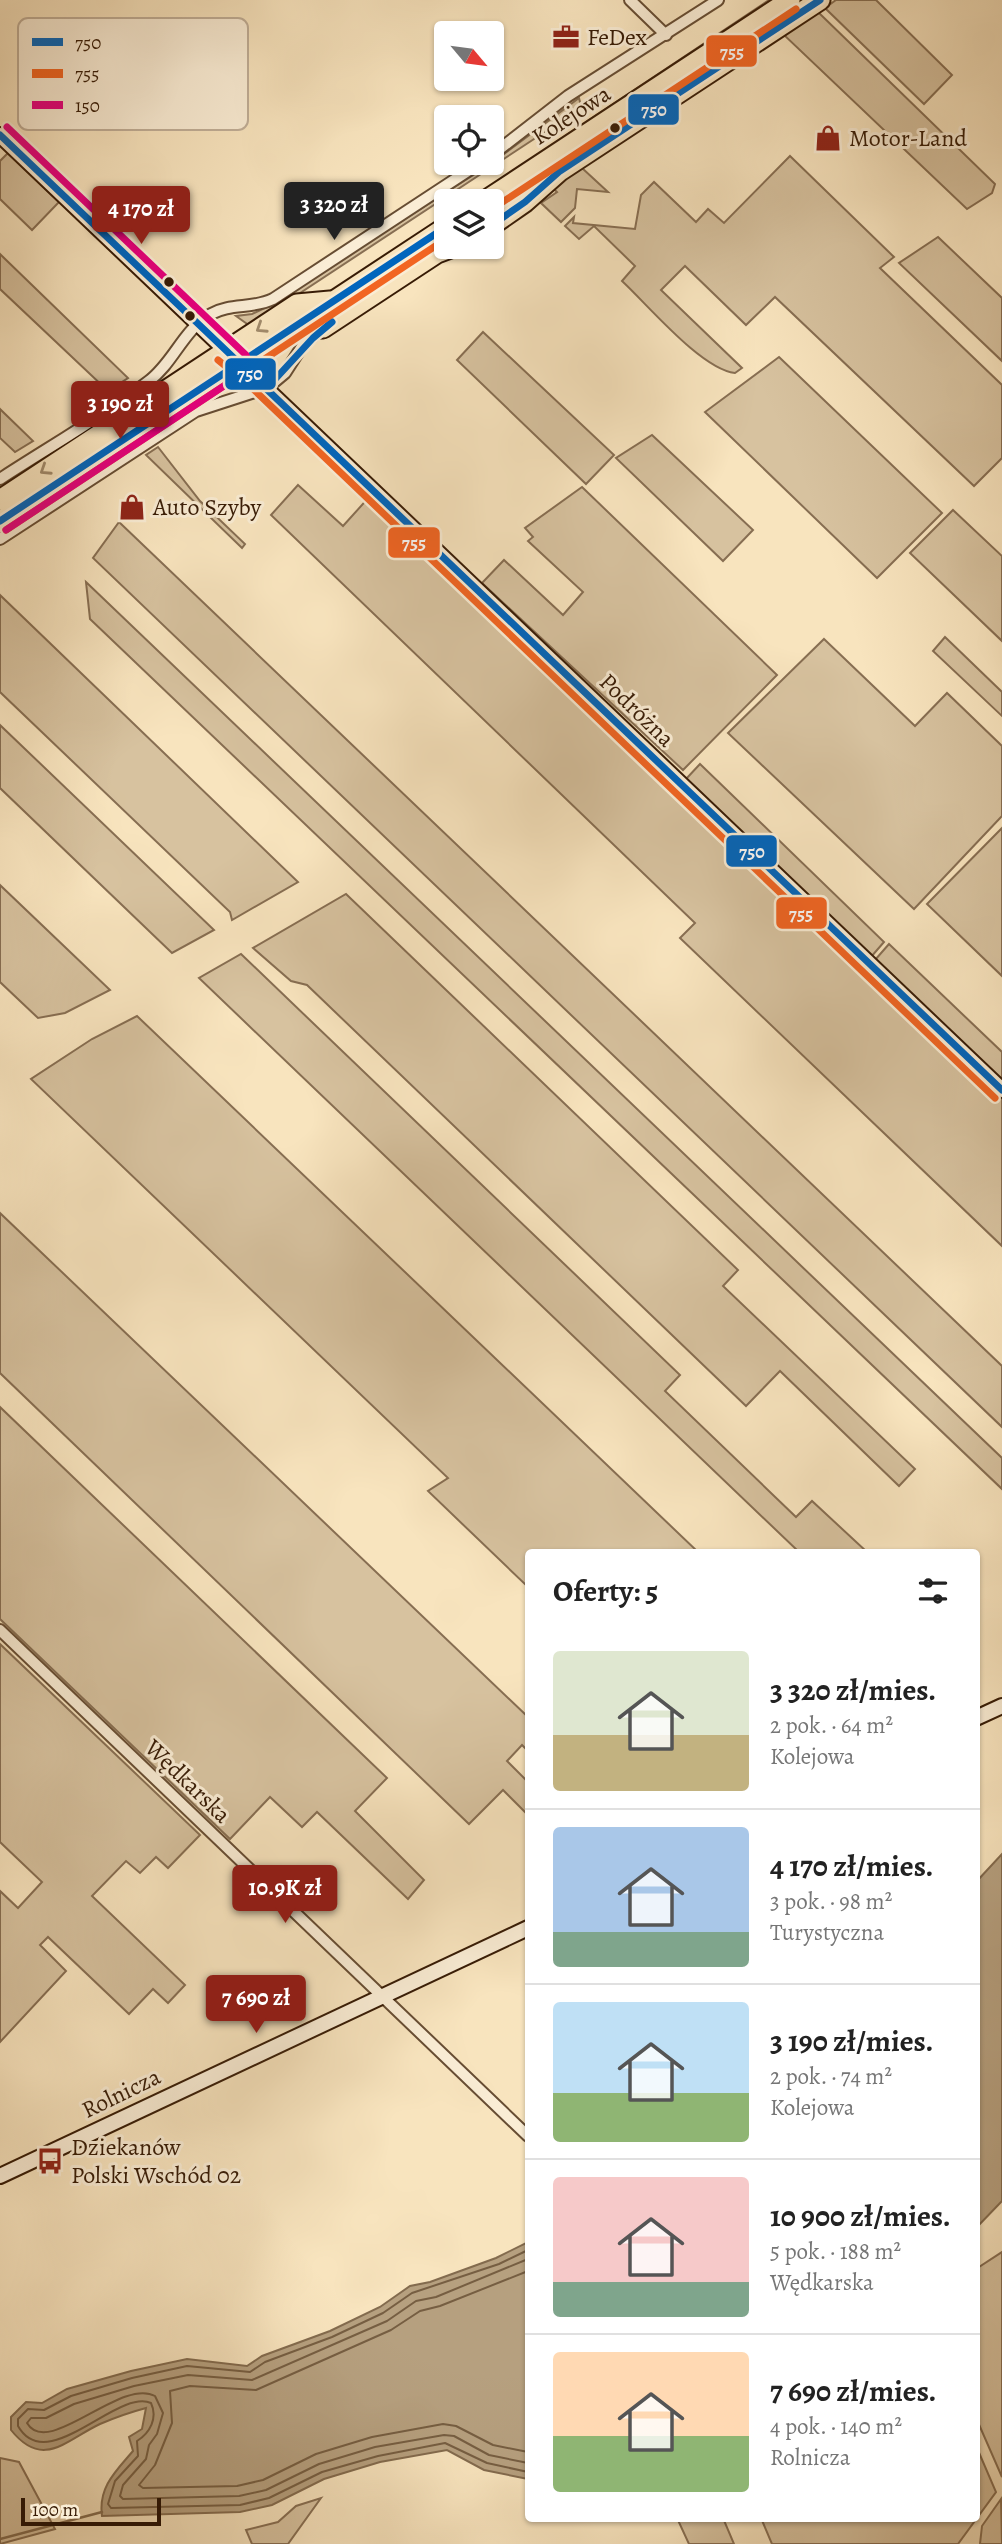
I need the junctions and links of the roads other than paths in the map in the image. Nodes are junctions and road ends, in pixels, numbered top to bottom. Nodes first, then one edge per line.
1 (630, 0) edge
2 (718, 0) edge
3 (790, 0) edge
4 (820, 0) edge
5 (666, 35) junction
6 (0, 135) edge
7 (504, 146) edge
8 (462, 175) edge
9 (503, 189) edge
10 (504, 217) edge
11 (434, 235) edge
12 (434, 255) edge
13 (334, 300) junction
14 (197, 324) junction
15 (323, 328) junction
16 (291, 329) junction
17 (232, 357) junction
18 (267, 388) junction
19 (0, 479) edge
20 (0, 499) edge
21 (0, 521) edge
22 (0, 540) edge
23 (1002, 1090) edge
24 (0, 1630) edge
25 (1002, 1706) edge
26 (980, 1716) edge
27 (525, 1929) edge
28 (382, 1996) junction
29 (525, 2133) edge
30 (0, 2176) edge

1 - 5 street
2 - 5 street
3 - 9 highway, Kolejowa
4 - 10 highway
5 - 7 street
6 - 14 street, Podróżna
8 - 14 street
11 - 13 highway
12 - 15 highway
13 - 16 highway
13 -> 17 highway
14 - 17 street, Podróżna
14 - 19 street
15 - 16 highway
15 - 18 street
16 - 17 highway
17 - 18 street, Podróżna
17 -> 20 highway
17 - 21 highway
18 - 22 street
18 - 23 street, Podróżna
24 - 28 street, Wędkarska
25 - 26 street
27 - 28 street, Rolnicza
28 - 29 street, Wędkarska
28 - 30 street, Rolnicza

